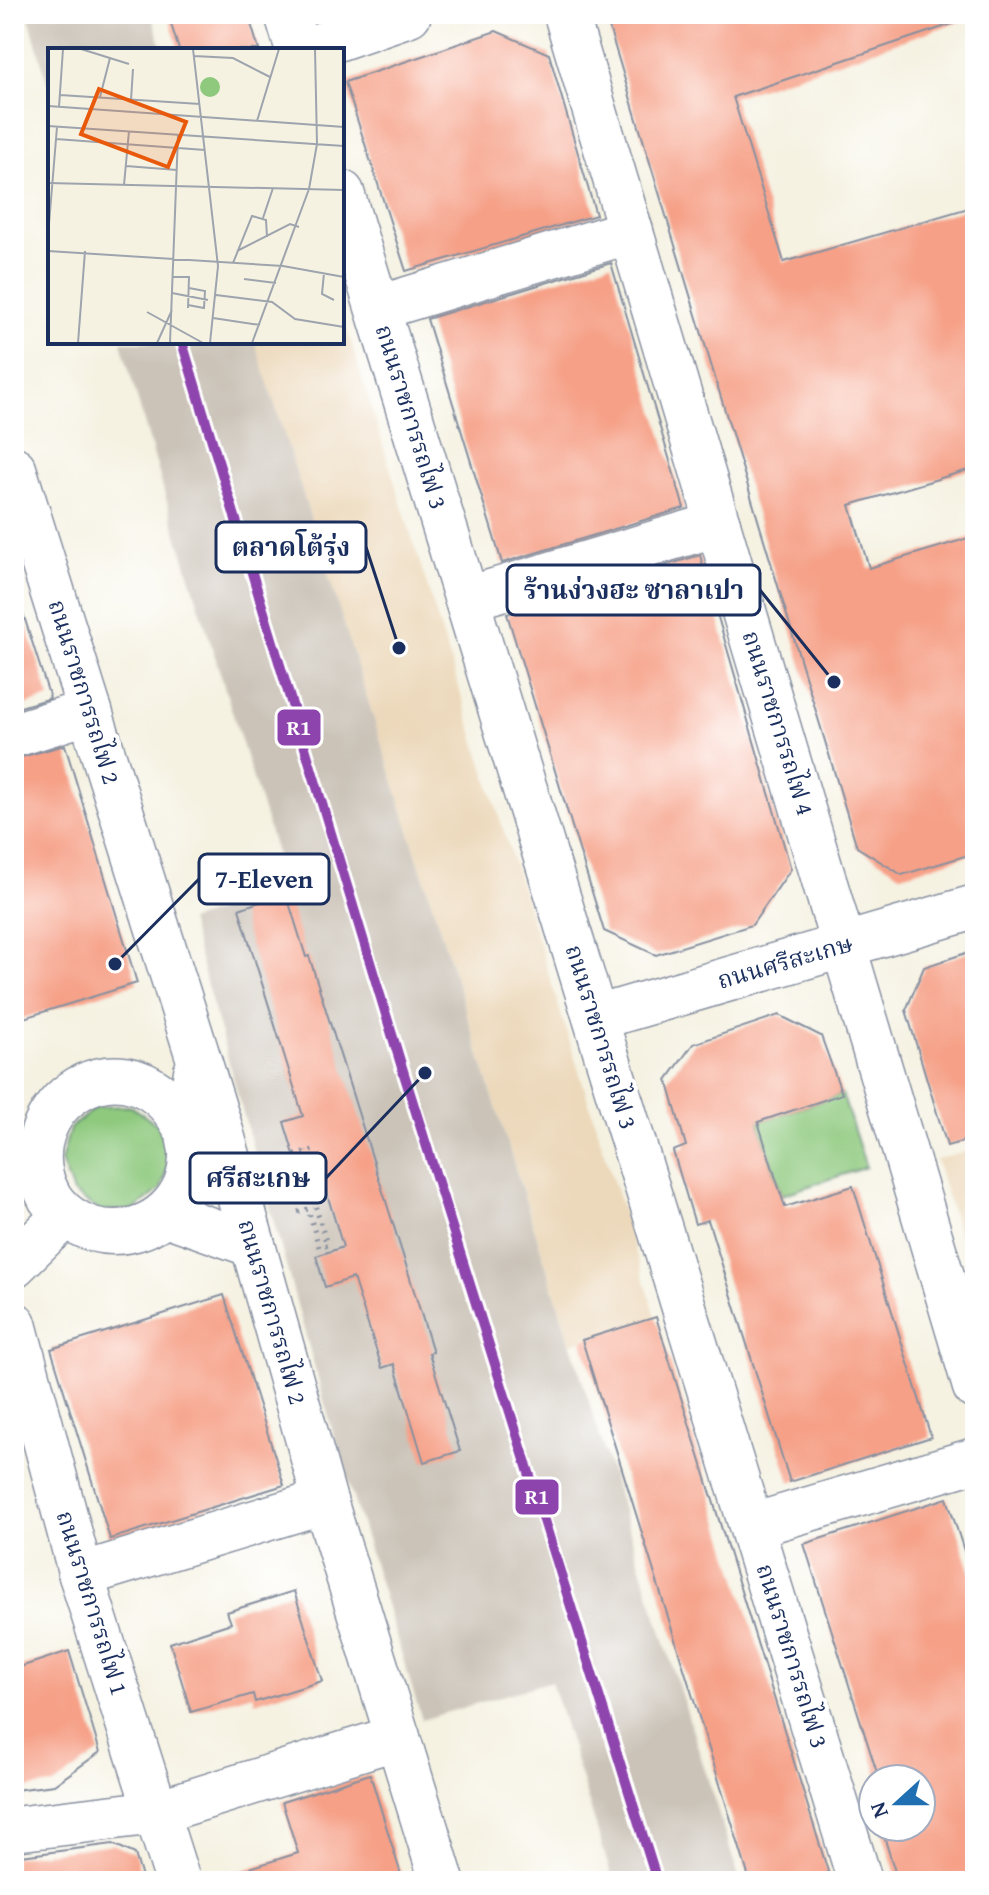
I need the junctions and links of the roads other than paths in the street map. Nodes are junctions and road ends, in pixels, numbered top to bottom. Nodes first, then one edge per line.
1 (287, 14) edge
2 (409, 14) edge
3 (566, 14) edge
4 (297, 48) edge
5 (311, 48) edge
6 (344, 199) edge
7 (631, 231) junction
8 (378, 308) junction
9 (15, 475) edge
10 (718, 524) junction
11 (467, 599) junction
12 (90, 711) junction
13 (14, 735) edge
14 (975, 907) edge
15 (844, 945) junction
16 (596, 1018) junction
17 (204, 1129) junction
18 (27, 1133) edge
19 (166, 1214) junction
20 (65, 1215) junction
21 (253, 1245) junction
22 (14, 1265) edge
23 (14, 1324) edge
24 (974, 1379) edge
25 (975, 1460) edge
26 (325, 1501) junction
27 (752, 1526) junction
28 (81, 1575) junction
29 (398, 1737) junction
30 (157, 1812) junction
31 (14, 1829) edge
32 (178, 1881) edge
33 (442, 1881) edge
34 (860, 1881) edge

1 - 4 street
2 - 5 street
3 - 7 street, ถนนราชการรถไฟ 4
6 - 8 street, ถนนราชการรถไฟ 3
7 - 8 street
7 - 10 street, ถนนราชการรถไฟ 4
8 - 11 street, ถนนราชการรถไฟ 3
9 - 12 street, ถนนราชการรถไฟ 2
10 - 11 street
10 - 15 street, ถนนราชการรถไฟ 4
11 - 16 street, ถนนราชการรถไฟ 3
12 - 13 street
12 - 17 street, ถนนราชการรถไฟ 2
14 - 15 street, ถนนศรีสะเกษ
15 - 16 street, ถนนศรีสะเกษ
15 - 24 street, ถนนราชการรถไฟ 4
16 - 27 street, ถนนราชการรถไฟ 3
17 - 18 street
17 - 19 street
17 - 21 street, ถนนราชการรถไฟ 2
18 - 20 street
19 - 20 street
19 - 21 street
20 - 22 street
21 - 26 street, ถนนราชการรถไฟ 2
23 - 28 street, ถนนราชการรถไฟ 1
25 - 27 street
26 - 28 street
26 - 29 street, ถนนราชการรถไฟ 2
27 - 34 street, ถนนราชการรถไฟ 3
28 - 30 street, ถนนราชการรถไฟ 1
29 - 30 street
29 - 33 street, ถนนราชการรถไฟ 2
30 - 31 street
30 - 32 street, ถนนราชการรถไฟ 1

